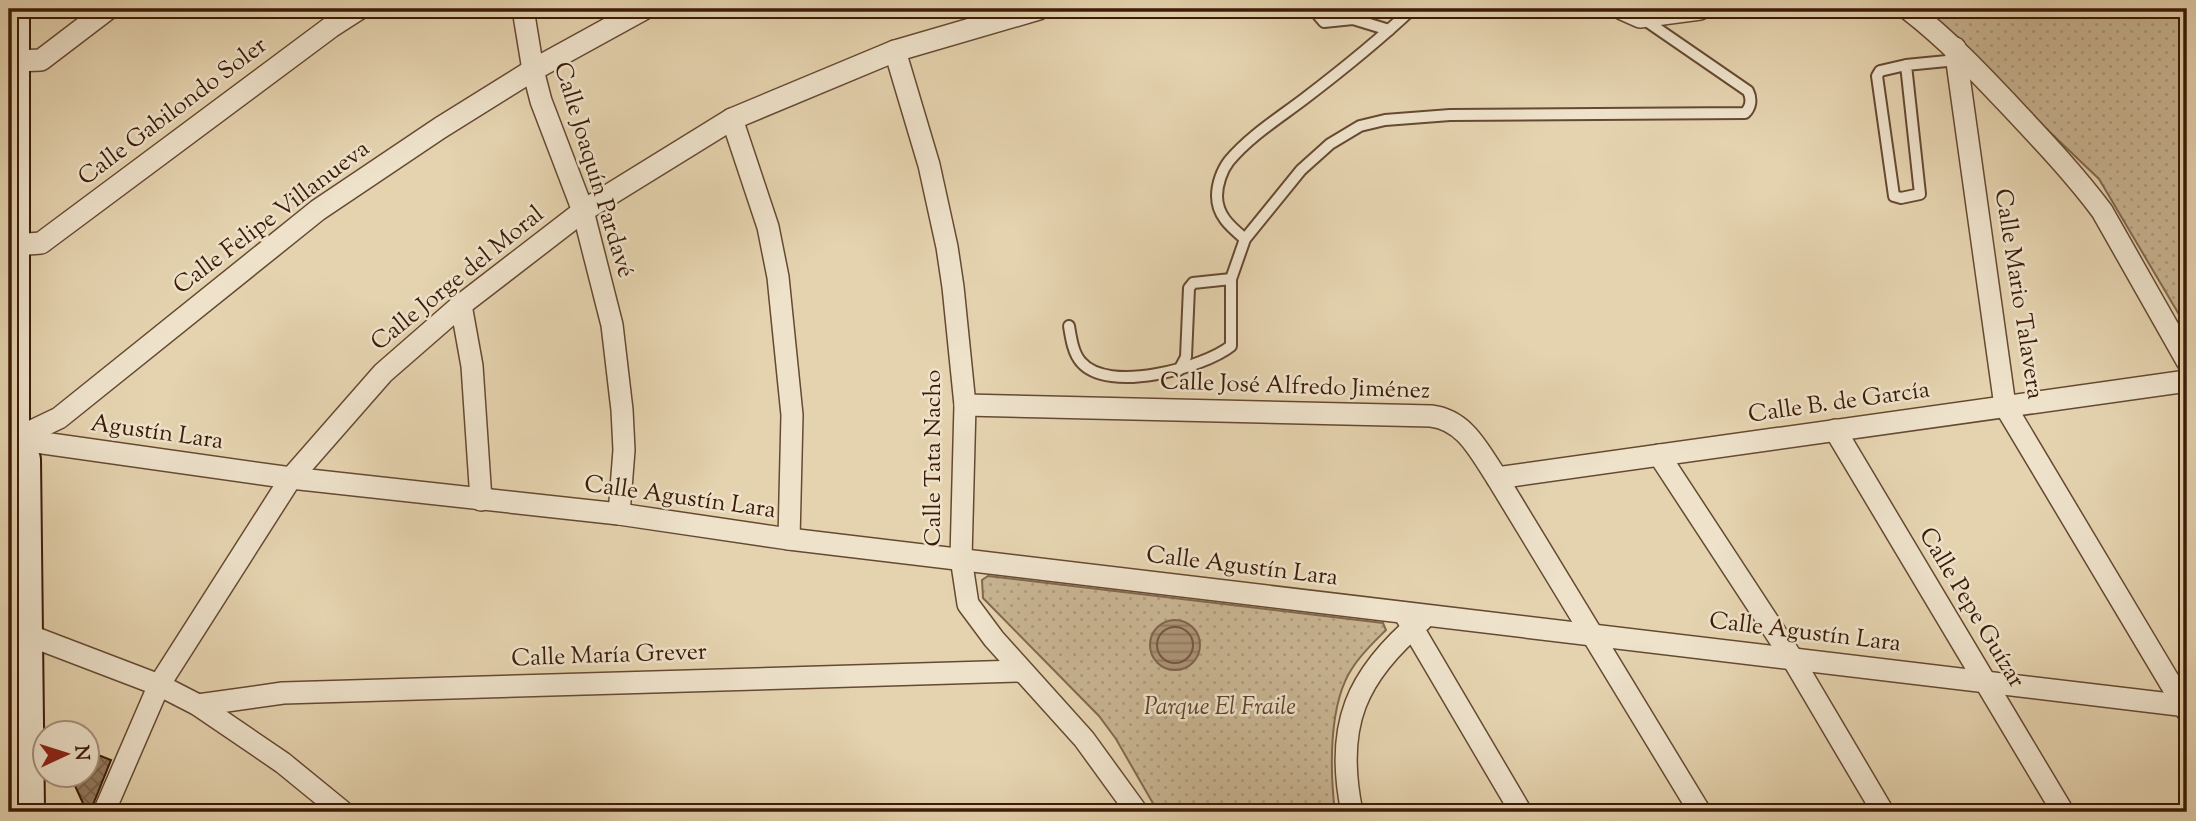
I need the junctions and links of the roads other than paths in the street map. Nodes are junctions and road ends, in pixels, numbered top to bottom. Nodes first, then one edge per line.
1 (15, 9) edge
2 (108, 9) edge
3 (359, 9) edge
4 (523, 9) edge
5 (643, 9) edge
6 (1039, 9) edge
7 (1314, 9) edge
8 (1412, 9) edge
9 (1700, 9) edge
10 (1908, 9) edge
11 (1631, 13) edge
12 (1389, 30) junction
13 (895, 51) junction
14 (1956, 54) junction
15 (15, 61) junction
16 (1906, 65) junction
17 (533, 70) junction
18 (732, 118) junction
19 (12, 208) edge
20 (583, 211) junction
21 (1245, 239) junction
22 (15, 245) junction
23 (1231, 279) junction
24 (461, 305) junction
25 (1069, 326) dead end
26 (2187, 361) edge
27 (1179, 370) junction
28 (2187, 380) edge
29 (965, 405) junction
30 (2005, 406) junction
31 (1835, 430) junction
32 (12, 444) edge
33 (1659, 455) junction
34 (291, 478) junction
35 (1497, 478) junction
36 (481, 500) junction
37 (619, 514) junction
38 (789, 539) junction
39 (961, 558) junction
40 (1414, 619) junction
41 (1594, 634) junction
42 (28, 635) junction
43 (1792, 658) junction
44 (1022, 671) junction
45 (1985, 682) junction
46 (159, 685) junction
47 (198, 705) junction
48 (2186, 707) edge
49 (32, 811) edge
50 (104, 812) edge
51 (343, 812) edge
52 (1137, 812) edge
53 (1352, 812) edge
54 (1521, 812) edge
55 (1700, 812) edge
56 (1883, 812) edge
57 (2063, 812) edge

1 - 15 main road
2 - 15 street
3 - 22 street, Calle Gabilondo Soler
4 - 17 street, Calle Joaquín Pardavé
5 - 17 street, Calle Felipe Villanueva
6 - 13 street, Calle Jorge del Moral
7 - 12 lane
8 - 12 lane
9 - 11 street
10 - 14 street
11 - 21 lane
12 - 21 lane
13 - 18 street, Calle Jorge del Moral
13 - 29 street, Calle Tata Nacho
14 - 16 lane
14 - 26 street
14 - 30 street, Calle Mario Talavera
15 - 19 main road
16 - 16 lane
17 - 20 street, Calle Joaquín Pardavé
17 - 32 street, Calle Felipe Villanueva
18 - 20 street, Calle Jorge del Moral
18 - 38 street
19 - 22 main road
20 - 24 street, Calle Jorge del Moral
20 - 37 street, Calle Joaquín Pardavé
21 - 23 lane
22 - 32 main road
23 - 27 lane
23 - 27 lane
24 - 34 street, Calle Jorge del Moral
24 - 36 street
25 - 27 lane
28 - 30 street, Calle B. de García
29 - 35 street, Calle José Alfredo Jiménez
29 - 39 street, Calle Tata Nacho
30 - 31 street, Calle B. de García
30 - 48 street, Calle Mario Talavera
31 - 33 street, Calle B. de García
31 - 45 street, Calle Pepe Guízar
32 - 34 street, Agustín Lara
32 - 42 main road
33 - 35 street, Calle B. de García
33 - 43 street
34 - 36 street, Calle Agustín Lara
34 - 46 street, Calle Jorge del Moral
35 - 41 street, Calle José Alfredo Jiménez
36 - 37 street, Calle Agustín Lara
37 - 38 street, Calle Agustín Lara
38 - 39 street, Calle Agustín Lara
39 - 40 street, Calle Agustín Lara
39 - 44 street, Calle Tata Nacho
40 - 41 street, Calle Agustín Lara
40 - 53 street
40 - 54 street
41 - 43 street, Calle Agustín Lara
41 - 55 street, Calle José Alfredo Jiménez
42 - 46 street
42 - 49 main road
43 - 45 street, Calle Agustín Lara
43 - 56 street
44 - 47 street, Calle María Grever
44 - 52 street, Calle Tata Nacho
45 - 48 street, Calle Agustín Lara
45 - 57 street, Calle Pepe Guízar
46 - 47 street
46 - 50 street, Calle Jorge del Moral
47 - 51 street

